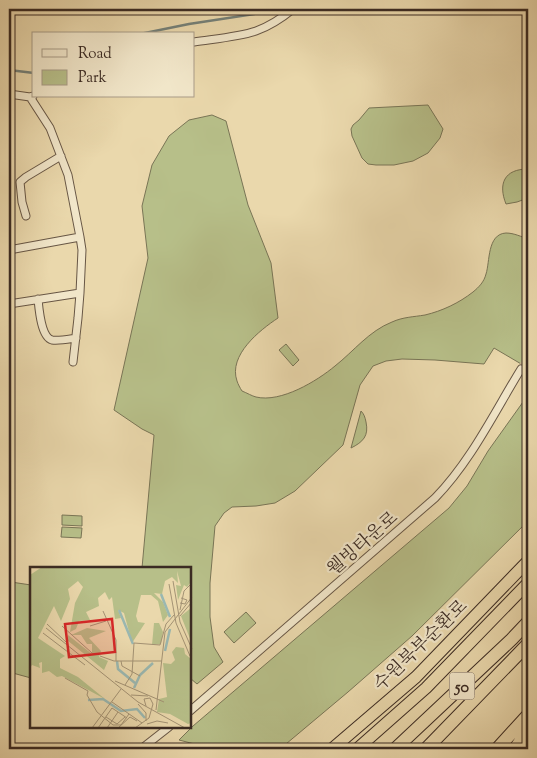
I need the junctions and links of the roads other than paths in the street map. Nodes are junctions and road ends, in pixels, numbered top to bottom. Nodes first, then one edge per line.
1 (293, 9) edge
2 (195, 42) edge
3 (9, 94) edge
4 (32, 97) edge
5 (33, 98) edge
6 (9, 146) edge
7 (9, 152) edge
8 (61, 156) junction
9 (26, 216) dead end
10 (80, 236) junction
11 (9, 250) edge
12 (80, 293) junction
13 (38, 299) junction
14 (9, 304) edge
15 (76, 338) junction
16 (73, 362) dead end
17 (521, 369) tunnel mouth
18 (528, 561) edge
19 (528, 583) edge
20 (528, 622) edge
21 (528, 644) edge
22 (191, 709) edge
23 (528, 715) edge
24 (168, 728) edge
25 (528, 730) edge
26 (140, 749) edge
27 (332, 749) edge
28 (357, 749) edge
29 (395, 749) edge
30 (426, 749) edge
31 (497, 749) edge
32 (515, 749) edge

1 - 2 street
3 - 4 street
5 - 8 street
6 - 7 street
8 - 9 street
8 - 10 street
10 - 11 street
10 - 12 street
12 - 13 street
12 - 15 street
13 - 14 street
13 - 15 street
15 - 16 street
17 - 22 street, 웰빙타운로
18 - 27 highway, 수원북부순환로
19 - 28 highway, 수원북부순환로
20 - 29 highway, 50
21 - 30 highway, 50
23 - 31 highway
24 - 26 street
25 - 32 highway

